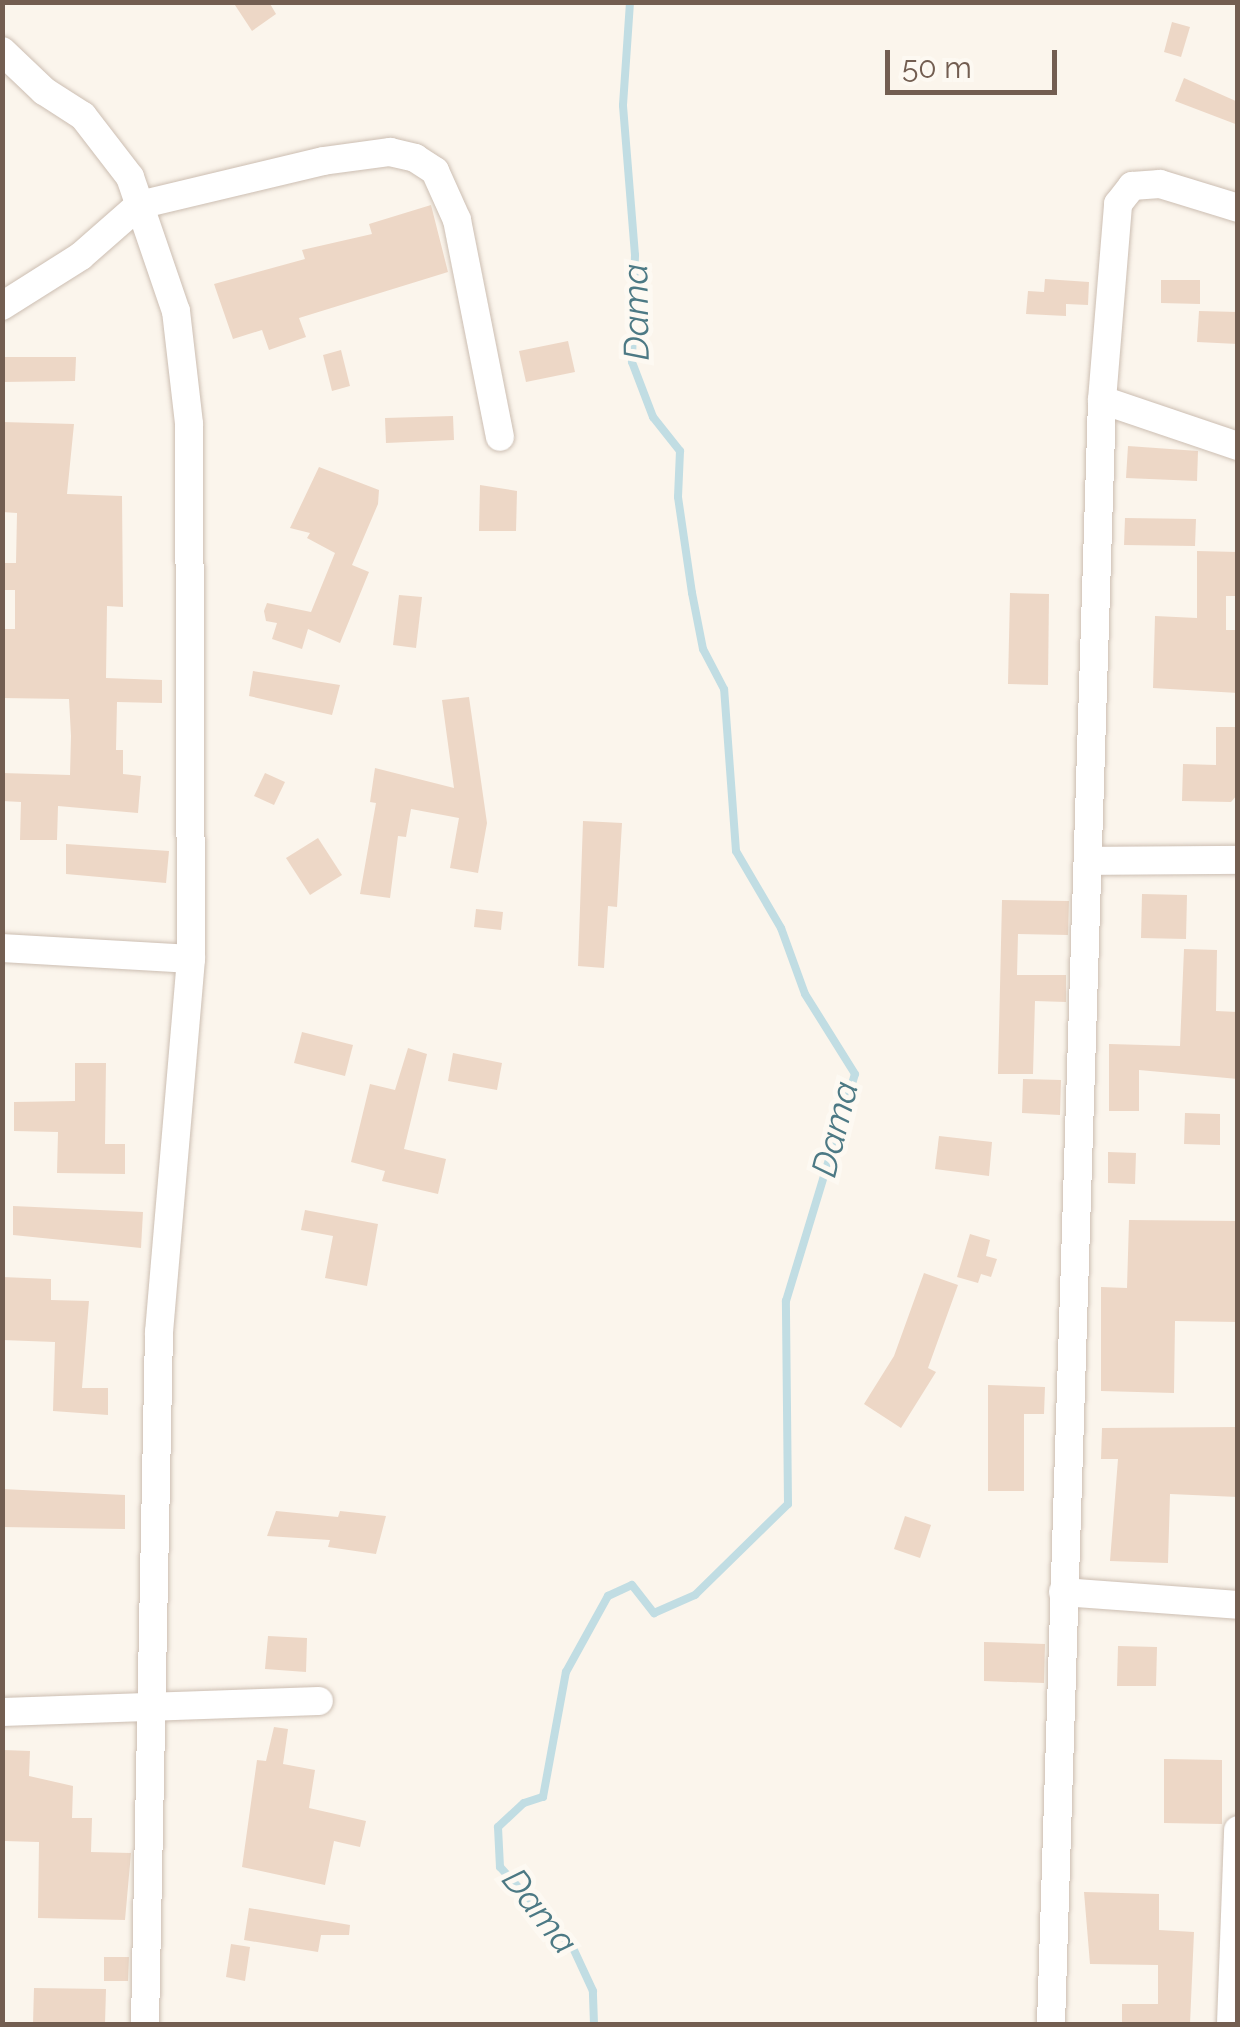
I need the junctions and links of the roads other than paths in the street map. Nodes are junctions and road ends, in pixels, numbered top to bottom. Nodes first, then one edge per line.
1 (2, 51) edge
2 (139, 205) junction
3 (1238, 208) edge
4 (2, 306) edge
5 (1102, 400) junction
6 (500, 437) dead end
7 (1238, 446) edge
8 (1088, 860) junction
9 (1238, 860) edge
10 (2, 948) edge
11 (191, 959) junction
12 (1063, 1592) junction
13 (1238, 1606) edge
14 (318, 1701) dead end
15 (156, 1708) junction
16 (2, 1712) edge
17 (1238, 1830) edge
18 (144, 2024) edge
19 (1051, 2024) edge
20 (1231, 2024) edge

1 - 2 street
2 - 4 street
2 - 6 street
2 - 11 street
3 - 5 street
5 - 7 street
5 - 8 street
8 - 9 street
8 - 12 street
10 - 11 street
11 - 15 street
12 - 13 street
12 - 19 street
14 - 15 street
15 - 16 street
15 - 18 street
17 - 20 street

